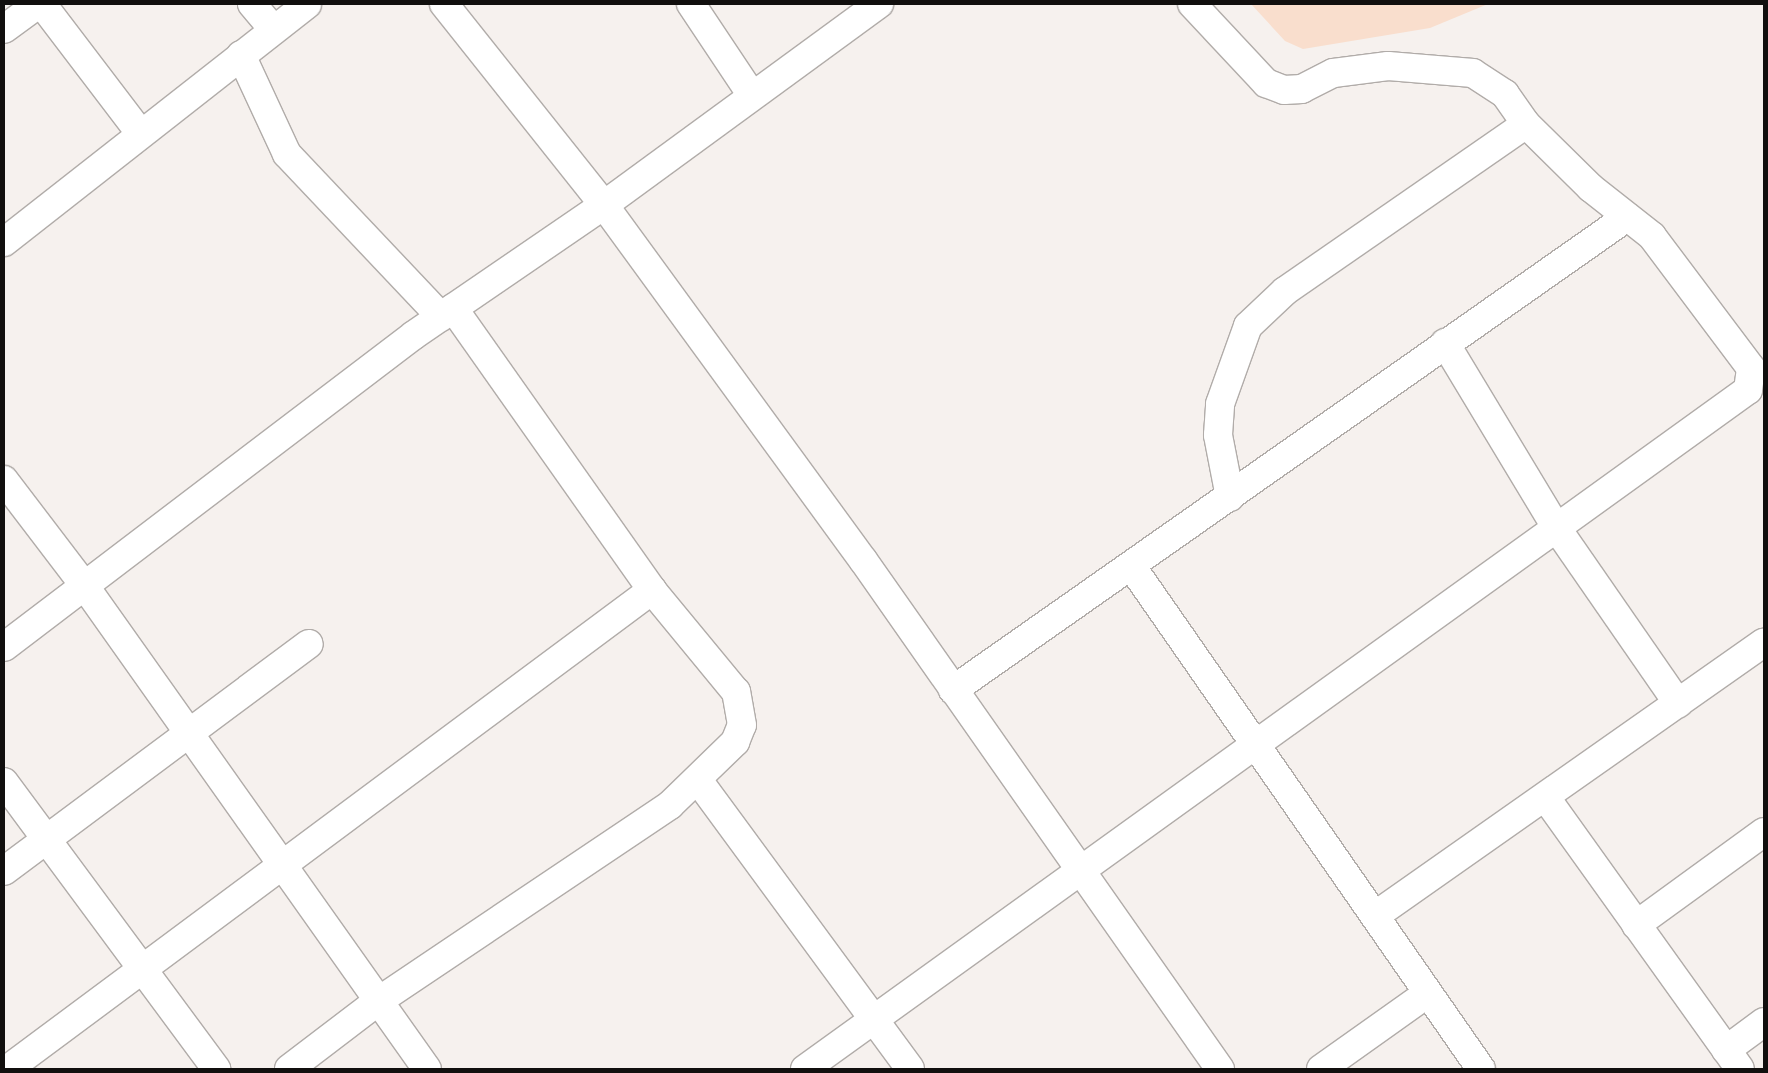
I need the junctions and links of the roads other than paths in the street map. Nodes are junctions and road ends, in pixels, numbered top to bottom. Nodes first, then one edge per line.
1 (38, 4) edge
2 (42, 4) edge
3 (252, 4) edge
4 (308, 4) edge
5 (444, 4) edge
6 (691, 4) edge
7 (879, 4) edge
8 (1192, 4) edge
9 (4, 29) edge
10 (273, 29) junction
11 (241, 55) junction
12 (751, 94) junction
13 (1526, 124) junction
14 (142, 134) junction
15 (604, 205) junction
16 (1627, 217) junction
17 (4, 242) edge
18 (447, 312) junction
19 (1446, 343) junction
20 (4, 480) edge
21 (1230, 497) junction
22 (1558, 530) junction
23 (1132, 567) junction
24 (84, 585) junction
25 (652, 590) junction
26 (1764, 642) edge
27 (309, 644) dead end
28 (4, 648) edge
29 (953, 690) junction
30 (1678, 703) junction
31 (188, 733) junction
32 (1256, 740) junction
33 (698, 780) junction
34 (4, 782) edge
35 (1546, 798) junction
36 (1764, 832) edge
37 (46, 838) junction
38 (284, 864) junction
39 (1077, 870) junction
40 (4, 872) edge
41 (1376, 915) junction
42 (1636, 925) junction
43 (142, 968) junction
44 (1428, 993) junction
45 (377, 1002) junction
46 (874, 1018) junction
47 (1764, 1022) edge
48 (1733, 1060) edge
49 (8, 1069) edge
50 (216, 1069) edge
51 (289, 1069) edge
52 (427, 1069) edge
53 (805, 1069) edge
54 (910, 1069) edge
55 (1220, 1069) edge
56 (1321, 1069) edge
57 (1480, 1069) edge

1 - 9 street
2 - 14 street
3 - 10 street
4 - 10 street
5 - 15 street
6 - 12 street
7 - 12 street
8 - 13 street
10 - 11 street
11 - 14 street
11 - 18 street
12 - 15 street
13 - 16 street
13 - 21 street
14 - 17 street
15 - 18 street
15 - 29 street
16 - 19 street
16 - 22 street
18 - 24 street
18 - 25 street
19 - 21 street
19 - 22 street
20 - 24 street
21 - 23 street
22 - 30 street
22 - 32 street
23 - 29 street
23 - 32 street
24 - 28 street
24 - 31 street
25 - 33 street
25 - 38 street
26 - 30 street
27 - 31 street
29 - 39 street
30 - 35 street
31 - 37 street
31 - 38 street
32 - 39 street
32 - 41 street
33 - 45 street
33 - 46 street
34 - 37 street
35 - 41 street
35 - 42 street
36 - 42 street
37 - 40 street
37 - 43 street
38 - 43 street
38 - 45 street
39 - 46 street
39 - 55 street
41 - 44 street
42 - 48 street
43 - 49 street
43 - 50 street
44 - 56 street
44 - 57 street
45 - 51 street
45 - 52 street
46 - 53 street
46 - 54 street
47 - 48 street

